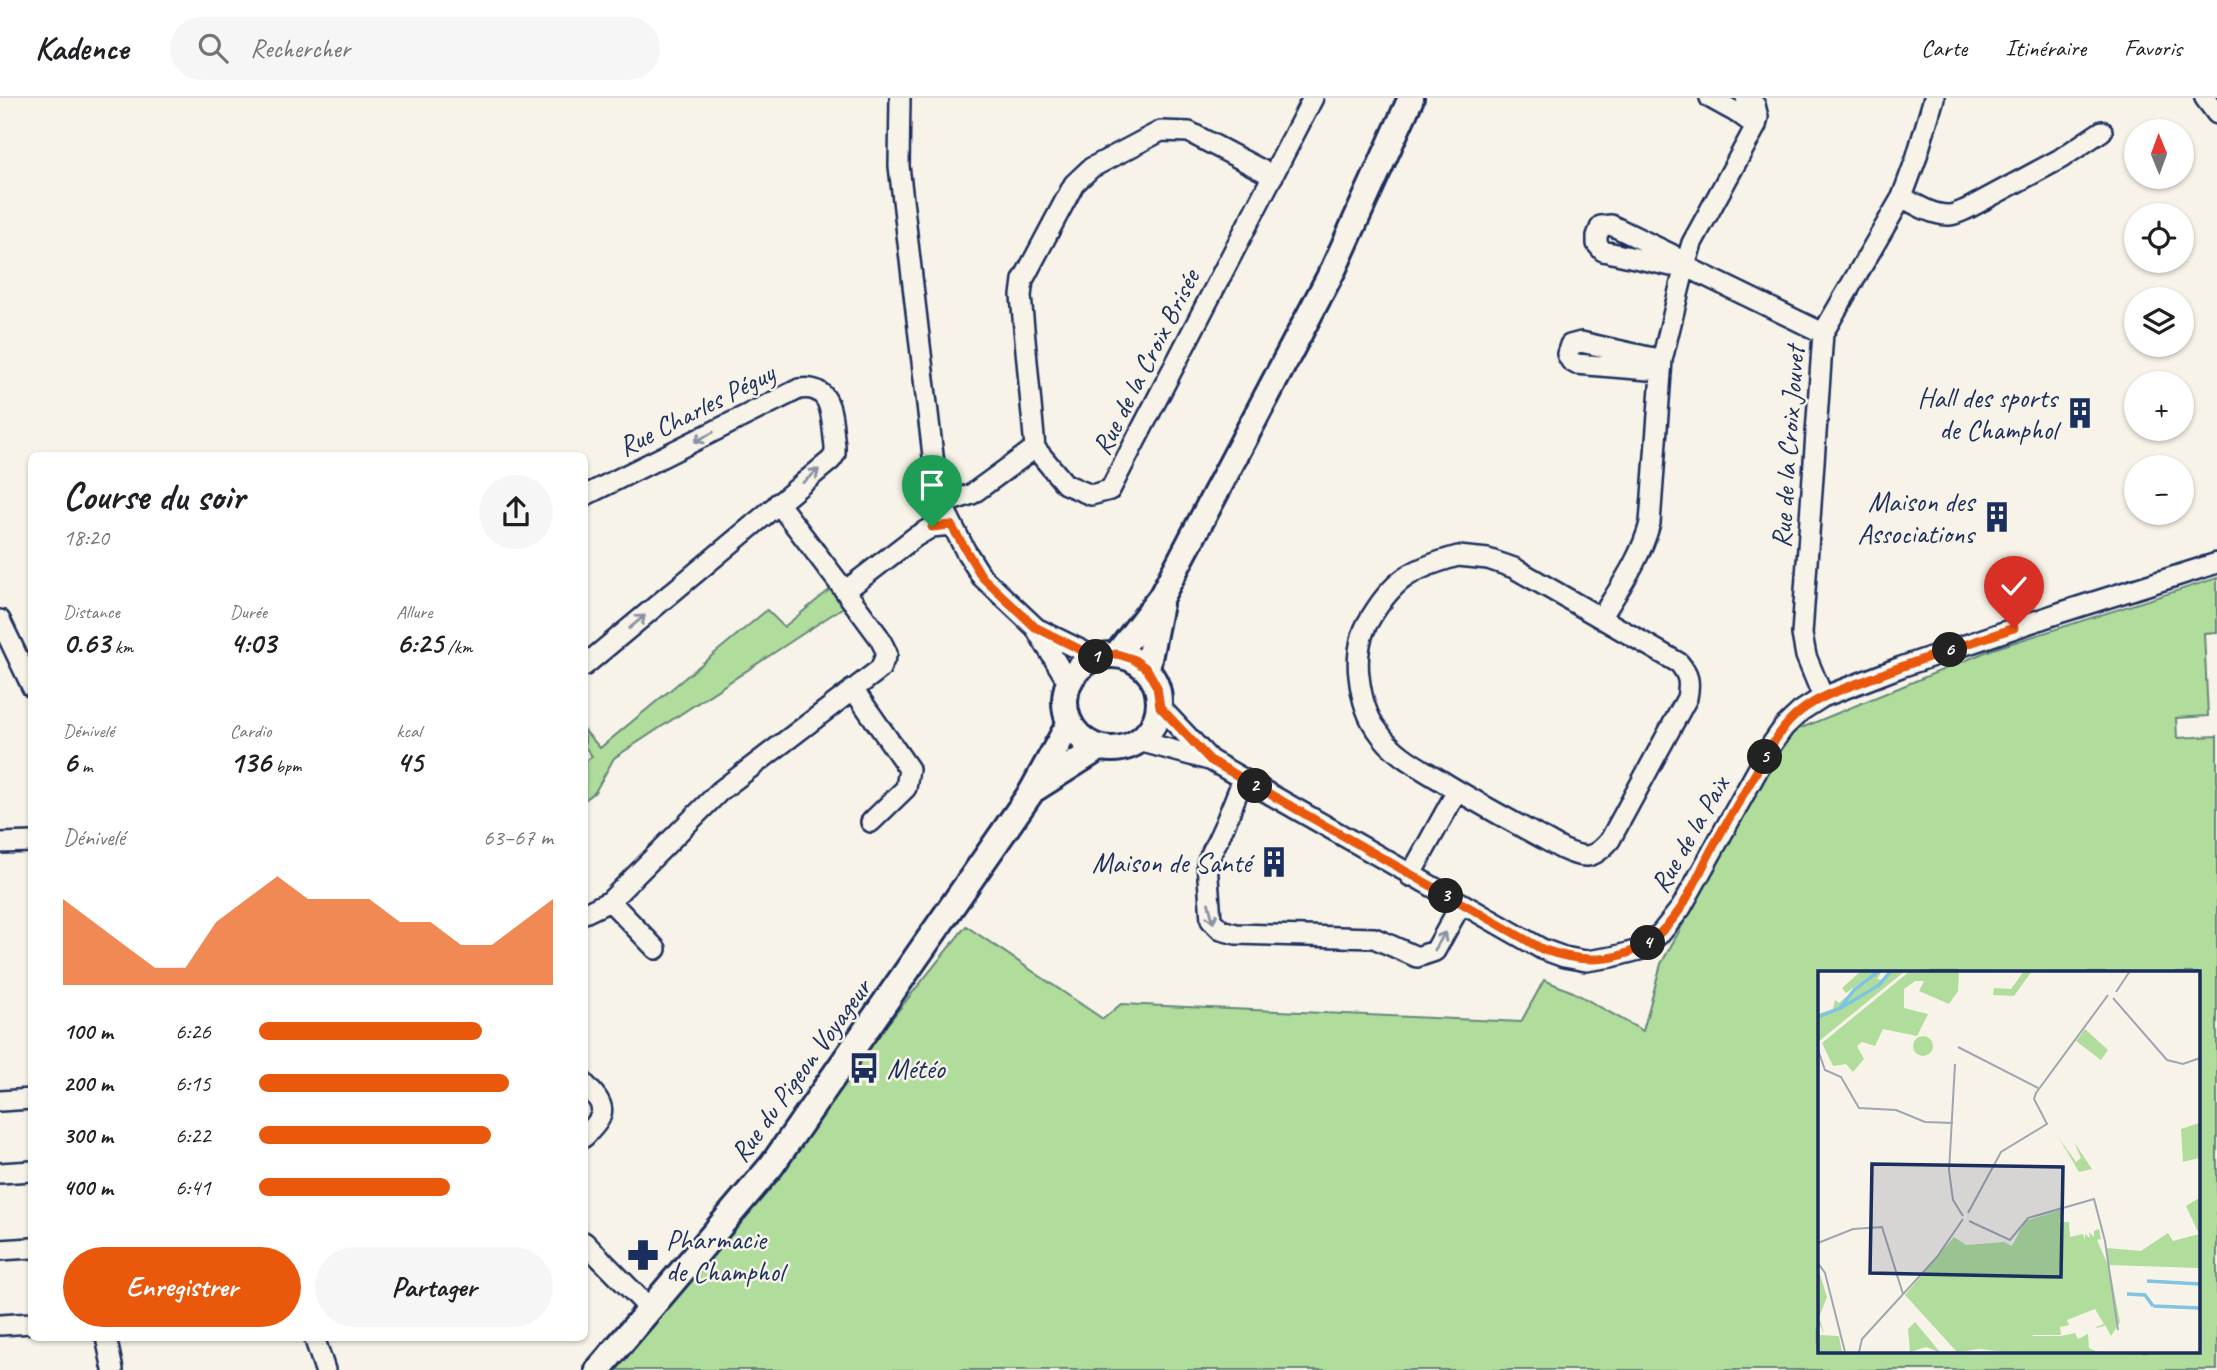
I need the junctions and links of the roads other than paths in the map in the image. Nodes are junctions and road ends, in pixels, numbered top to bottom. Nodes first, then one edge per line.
1 (900, 98) edge
2 (1313, 98) edge
3 (1411, 98) edge
4 (1710, 98) edge
5 (1746, 98) edge
6 (1934, 98) edge
7 (2204, 98) edge
8 (2217, 114) edge
9 (1756, 126) junction
10 (2102, 131) dead end
11 (1273, 176) junction
12 (1902, 197) junction
13 (1685, 266) junction
14 (1823, 333) junction
15 (1035, 448) junction
16 (588, 494) edge
17 (778, 503) junction
18 (942, 504) junction
19 (951, 525) junction
20 (2217, 563) edge
21 (845, 591) junction
22 (1161, 597) junction
23 (1601, 618) junction
24 (2, 624) edge
25 (1035, 627) junction
26 (1106, 656) junction
27 (588, 663) edge
28 (1147, 669) junction
29 (28, 679) edge
30 (1068, 682) junction
31 (853, 690) junction
32 (1824, 697) junction
33 (1160, 707) junction
34 (1069, 724) junction
35 (1139, 741) junction
36 (1099, 748) junction
37 (1210, 760) junction
38 (1243, 779) junction
39 (1032, 791) junction
40 (1457, 791) junction
41 (871, 822) dead end
42 (28, 842) edge
43 (0, 843) edge
44 (1410, 876) junction
45 (610, 901) junction
46 (1461, 904) junction
47 (588, 912) edge
48 (656, 949) dead end
49 (588, 1087) edge
50 (28, 1099) edge
51 (0, 1101) edge
52 (588, 1133) edge
53 (28, 1171) edge
54 (0, 1173) edge
55 (588, 1246) edge
56 (28, 1248) edge
57 (0, 1250) edge
58 (650, 1309) junction
59 (28, 1323) edge
60 (0, 1325) edge
61 (107, 1341) edge
62 (315, 1341) edge
63 (113, 1370) edge
64 (325, 1370) edge
65 (598, 1370) edge

1 - 18 street
2 - 11 street, Rue de la Croix Brisée
3 - 22 main road
4 - 9 street
5 - 9 street
6 - 12 street, Rue de la Croix Jouvet
7 - 8 street
9 - 13 street
10 - 12 street
11 - 15 street, Rue de la Croix Brisée
11 - 15 street
12 - 14 street, Rue de la Croix Jouvet
13 - 14 street
13 - 23 street
14 - 32 street, Rue de la Croix Jouvet
15 - 18 street
17 -> 16 street, Rue Charles Péguy
17 - 21 street
27 -> 17 street, Rue Charles Péguy
18 - 19 street
19 - 21 street
19 - 25 street
20 - 32 street, Rue de la Paix
21 - 31 street
22 - 26 main road
22 - 28 main road
23 - 40 street
23 - 40 street
24 - 29 street
25 - 26 street
25 - 30 street
26 - 28 main road
26 - 30 main road
28 - 33 main road
30 - 34 main road
31 - 41 street
31 - 45 street
32 - 46 street, Rue de la Paix
33 - 35 main road
33 - 37 street, Rue de la Paix
34 - 36 main road
34 - 39 main road, Rue du Pigeon Voyageur
35 - 36 main road
35 - 37 street, Rue de la Paix
36 - 39 main road, Rue du Pigeon Voyageur
37 - 38 street, Rue de la Paix
38 - 44 street, Rue de la Paix
38 -> 46 street
39 - 58 main road, Rue du Pigeon Voyageur
40 - 44 street
42 - 43 street
44 - 46 street, Rue de la Paix
45 - 47 street
45 - 48 street
49 - 52 street
50 - 51 street
53 - 54 street
55 - 58 street
56 - 57 street
58 - 65 main road, Rue du Pigeon Voyageur
59 - 60 street
61 - 63 street
62 - 64 street

